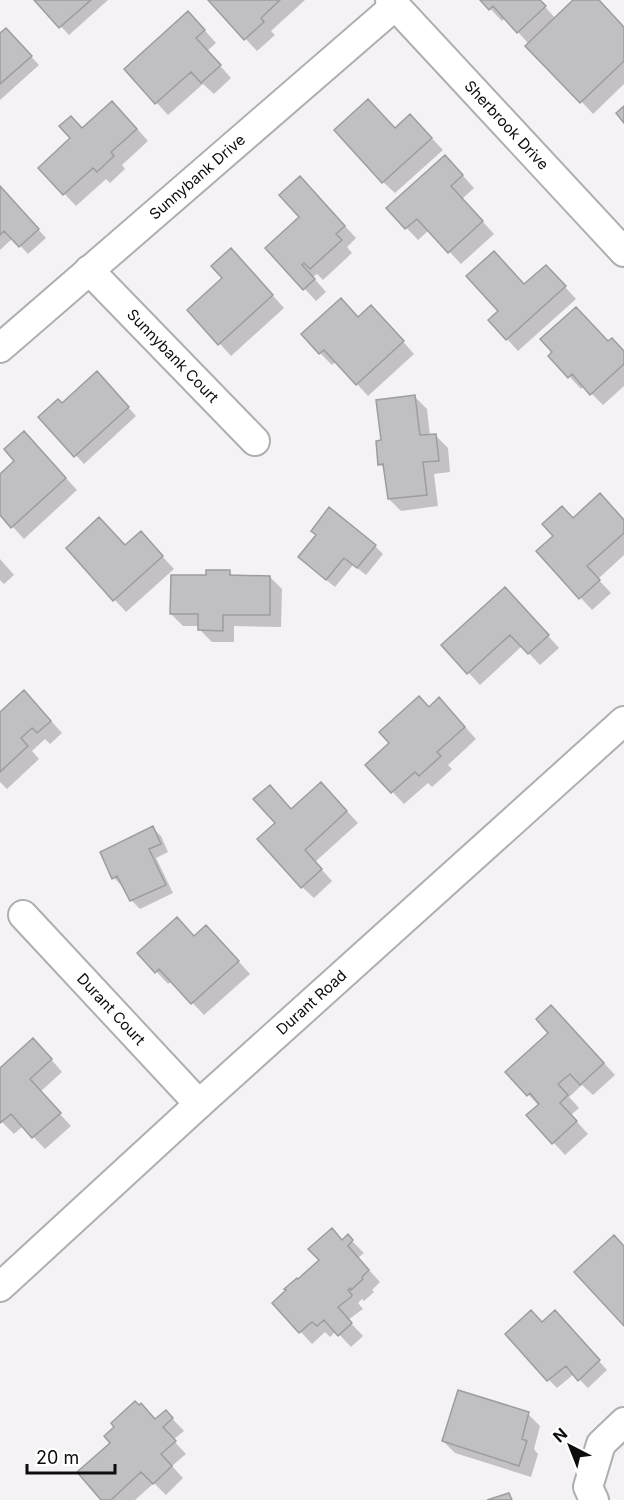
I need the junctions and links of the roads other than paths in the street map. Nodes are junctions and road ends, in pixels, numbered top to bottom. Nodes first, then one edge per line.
1 (392, 3) edge
2 (624, 252) edge
3 (89, 270) junction
4 (0, 348) edge
5 (255, 441) dead end
6 (624, 722) edge
7 (23, 915) dead end
8 (199, 1104) junction
9 (0, 1287) edge
10 (624, 1422) edge
11 (594, 1500) edge

1 - 2 street, Sherbrook Drive
1 - 3 street, Sunnybank Drive
3 - 4 street, Sunnybank Drive
3 - 5 street, Sunnybank Court
6 - 8 street, Durant Road
7 - 8 street, Durant Court
8 - 9 street, Durant Road
10 - 11 street

